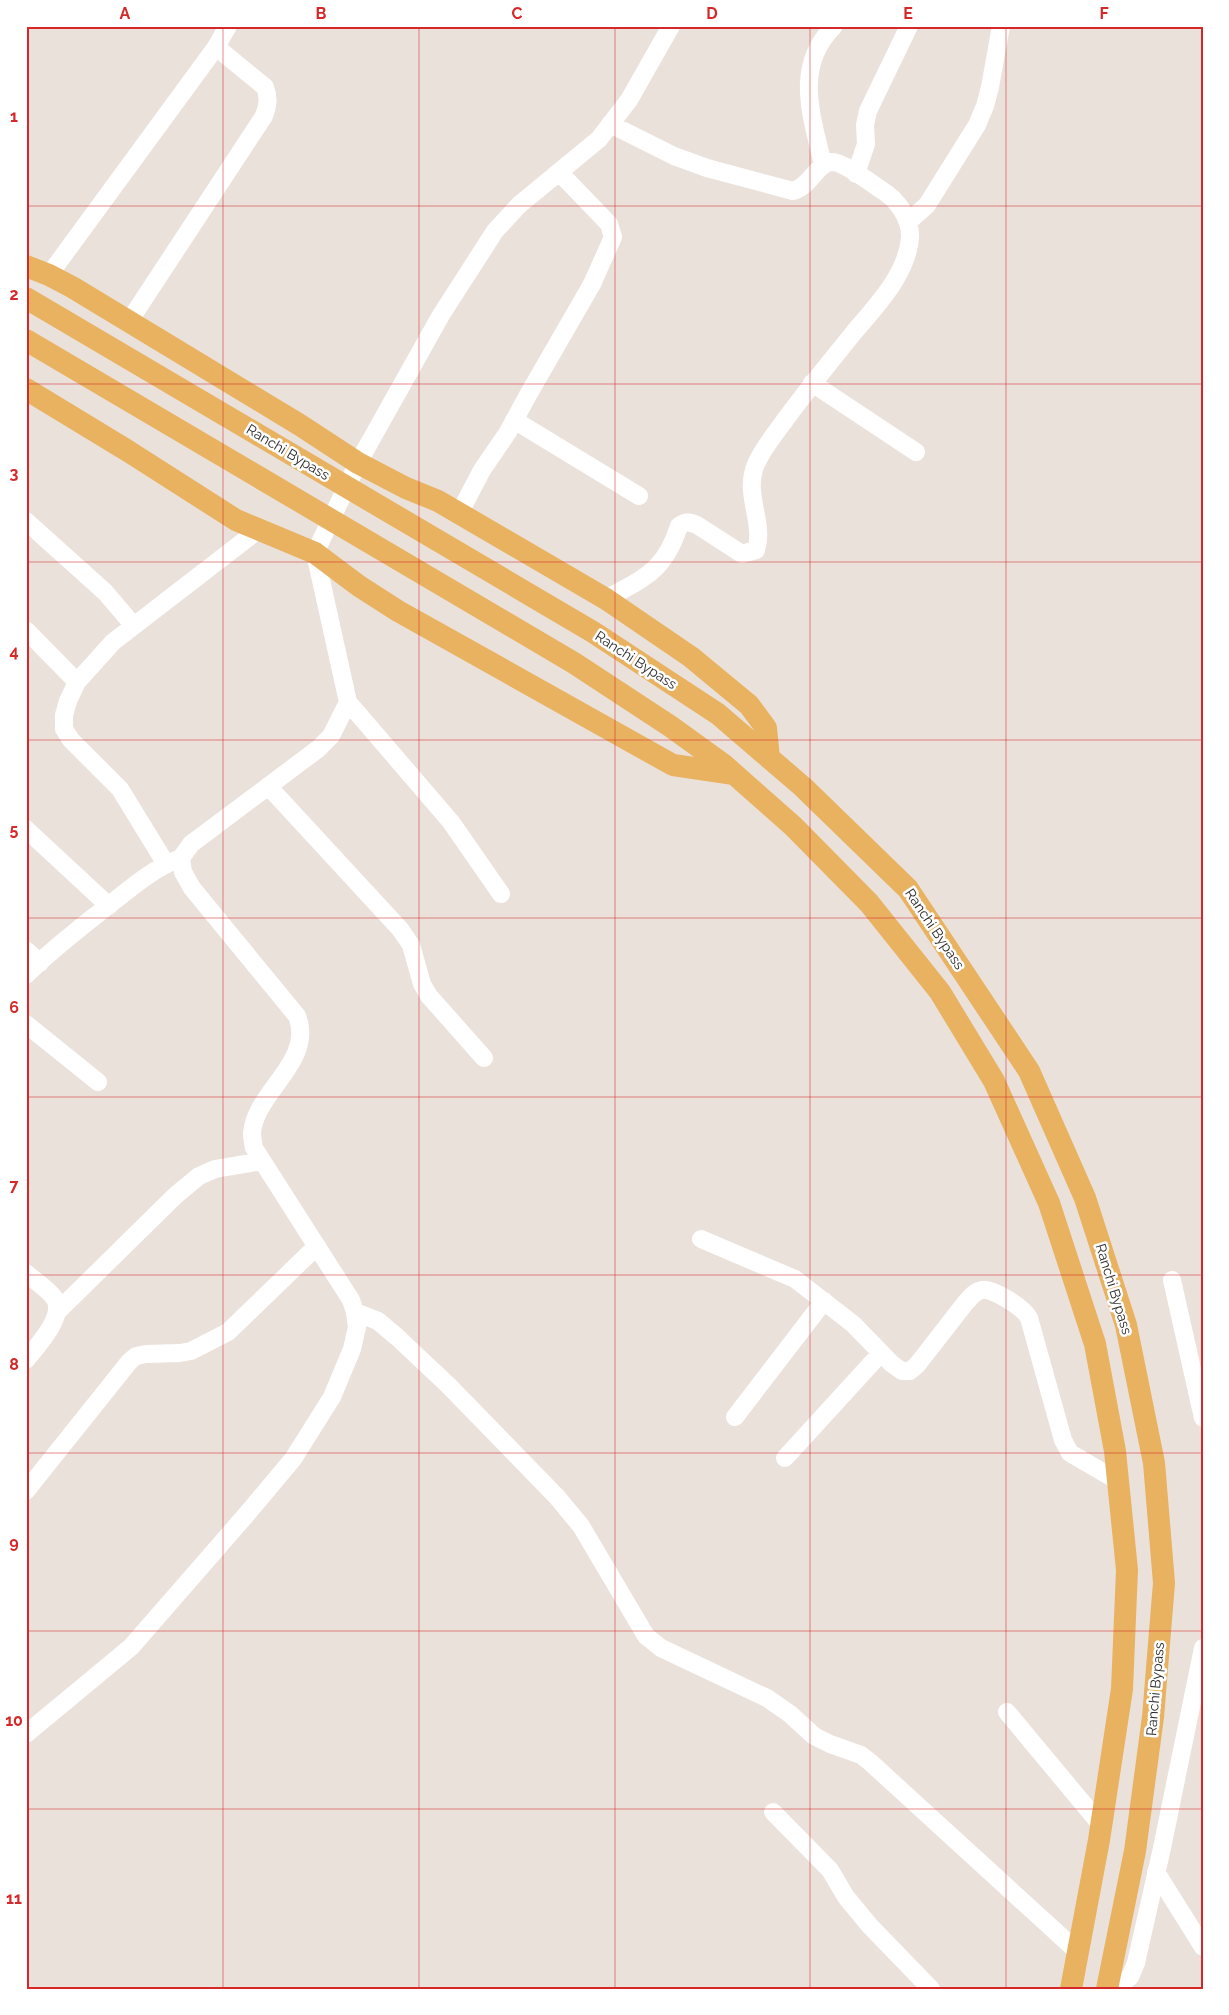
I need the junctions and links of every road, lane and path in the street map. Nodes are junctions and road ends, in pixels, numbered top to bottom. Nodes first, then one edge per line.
1 (228, 26) edge
2 (671, 26) edge
3 (834, 26) edge
4 (909, 26) edge
5 (1001, 26) edge
6 (216, 47) junction
7 (610, 124) junction
8 (823, 165) junction
9 (559, 172) junction
10 (856, 174) junction
11 (908, 222) junction
12 (26, 266) edge
13 (49, 275) junction
14 (26, 298) edge
15 (128, 323) junction
16 (26, 340) edge
17 (812, 383) junction
18 (26, 389) edge
19 (514, 420) junction
20 (916, 452) dead end
21 (358, 463) junction
22 (639, 496) dead end
23 (459, 514) junction
24 (26, 521) edge
25 (258, 530) junction
26 (315, 553) junction
27 (606, 599) junction
28 (134, 626) junction
29 (26, 630) edge
30 (77, 682) junction
31 (348, 702) junction
32 (769, 758) junction
33 (735, 774) junction
34 (268, 786) junction
35 (26, 829) edge
36 (174, 861) junction
37 (501, 894) dead end
38 (109, 906) junction
39 (26, 950) edge
40 (40, 963) junction
41 (26, 975) edge
42 (26, 1024) edge
43 (484, 1058) dead end
44 (98, 1082) dead end
45 (262, 1161) junction
46 (701, 1239) dead end
47 (316, 1246) junction
48 (26, 1272) edge
49 (1172, 1280) dead end
50 (824, 1301) junction
51 (58, 1312) junction
52 (355, 1312) junction
53 (881, 1353) junction
54 (26, 1360) edge
55 (735, 1417) dead end
56 (1203, 1418) edge
57 (785, 1458) dead end
58 (1118, 1481) junction
59 (26, 1491) edge
60 (1203, 1648) edge
61 (1006, 1712) dead end
62 (26, 1734) edge
63 (772, 1812) dead end
64 (1101, 1825) junction
65 (1156, 1872) junction
66 (1203, 1947) edge
67 (1078, 1952) junction
68 (931, 1989) edge
69 (1071, 1989) edge
70 (1108, 1989) edge
71 (1116, 1989) edge

1 - 6 street
2 - 7 street
3 - 8 street
4 - 10 street
5 - 11 street
6 - 13 street
6 - 15 street
7 - 8 street
7 - 9 street
8 - 10 street
9 - 19 street
9 - 21 street
10 - 11 street
11 - 17 street
12 - 13 main road
13 - 15 main road
14 - 32 main road, Ranchi Bypass
15 - 21 main road
16 - 33 main road
17 - 20 street
17 - 27 street
18 - 25 main road
19 - 22 street
19 - 23 street
21 - 23 main road
21 - 26 street
23 - 27 main road
24 - 28 street
25 - 26 main road
25 - 28 street
26 - 31 street
26 - 33 main road
27 - 32 main road
28 - 30 street
29 - 30 street
30 - 36 street
31 - 34 street
31 - 37 street
32 - 70 main road, Ranchi Bypass
33 - 58 main road
34 - 36 street
34 - 43 street
35 - 38 street
36 - 38 street
36 - 45 street
38 - 40 street
39 - 40 street
40 - 41 street
42 - 44 street
45 - 47 street
45 - 51 street
46 - 50 street
47 - 52 street
47 - 59 street
48 - 51 street
49 - 56 street
50 - 53 street
50 - 55 street
51 - 54 street
52 - 62 street
52 - 67 street
53 - 57 street
53 - 58 street
58 - 64 main road
60 - 65 street
61 - 64 street
63 - 68 street
64 - 67 main road
65 - 66 street
65 - 71 street
67 - 69 main road

